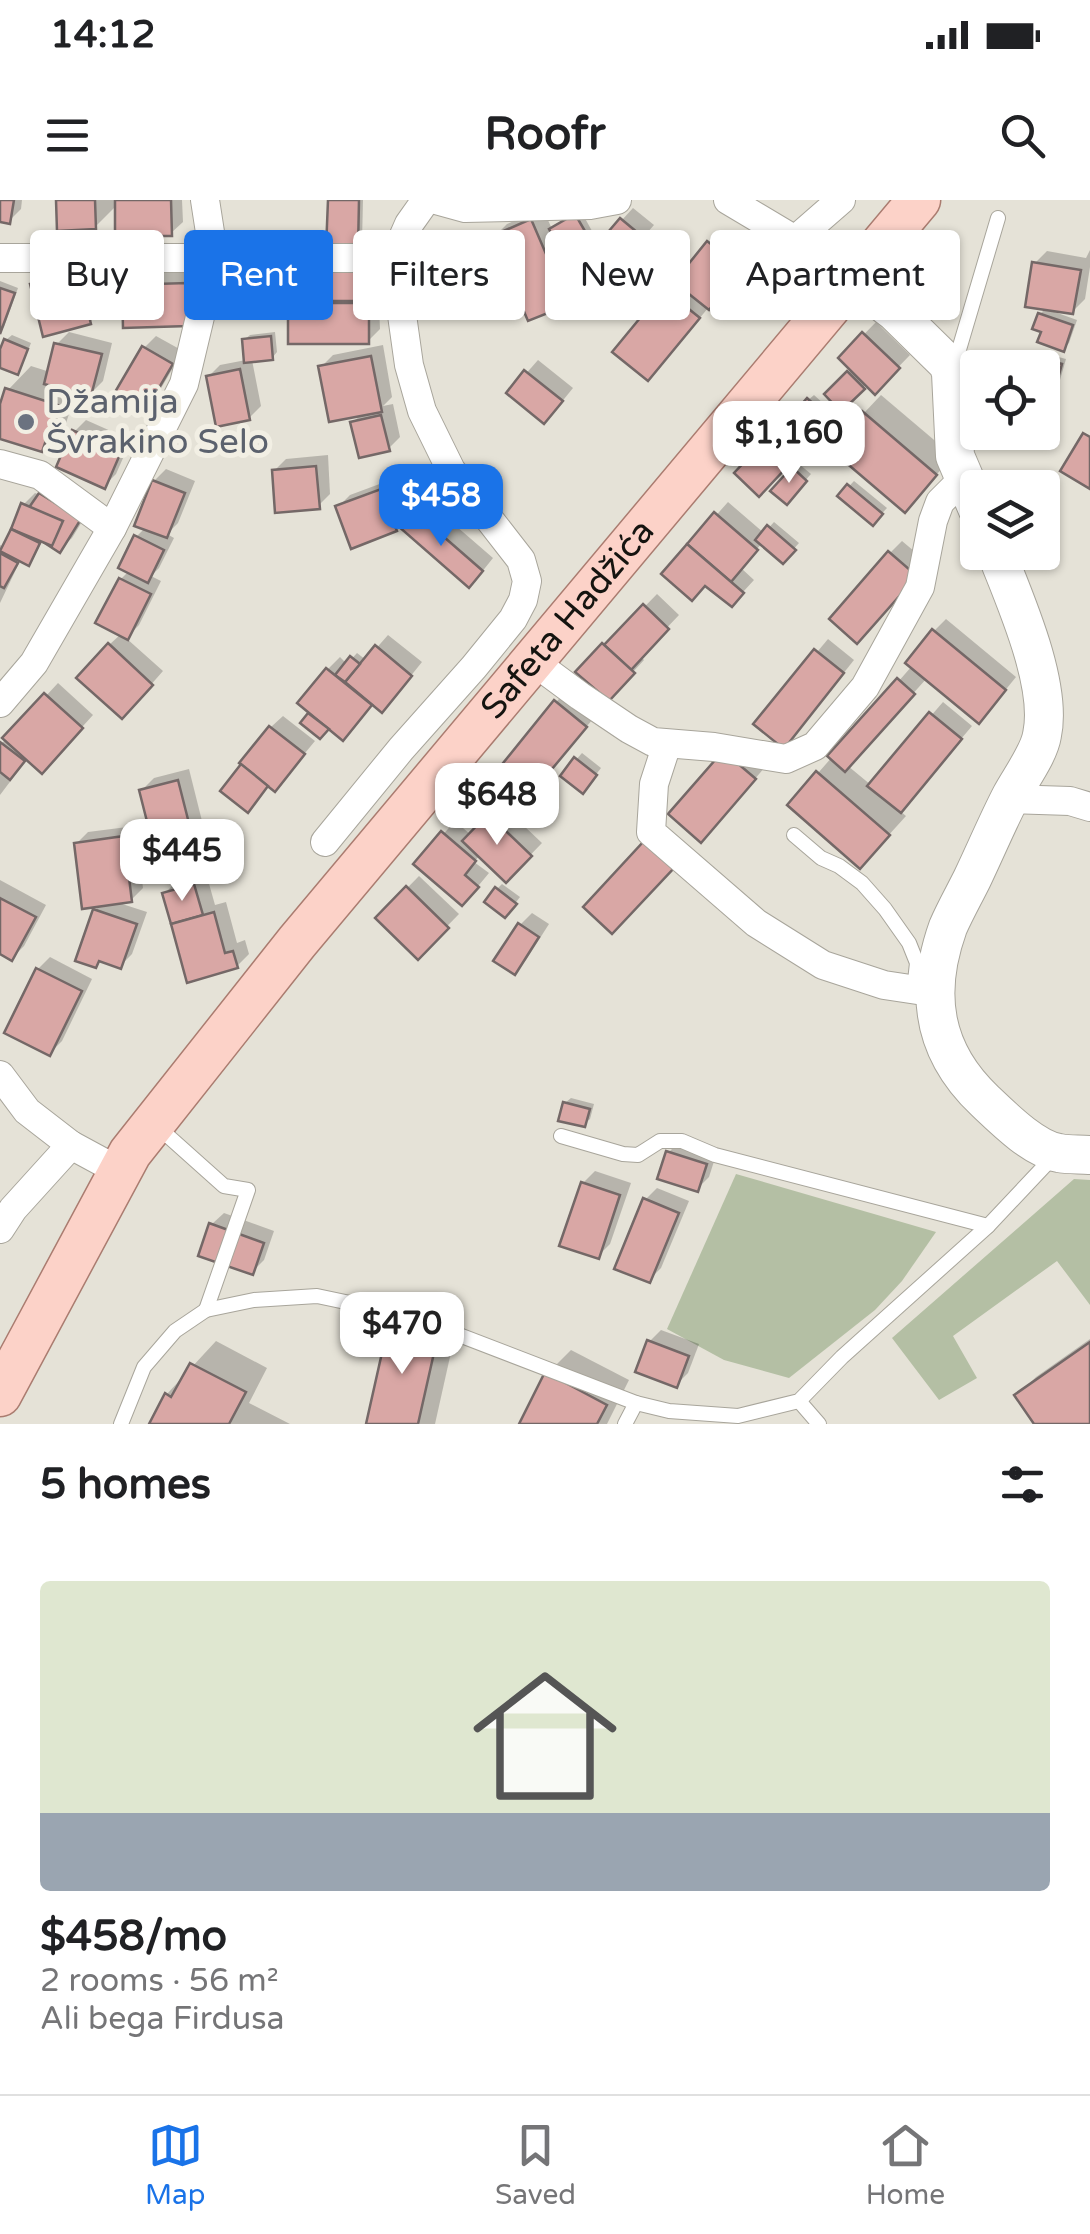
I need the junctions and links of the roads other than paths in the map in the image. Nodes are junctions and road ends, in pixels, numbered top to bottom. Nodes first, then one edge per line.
1 (205, 200) edge
2 (426, 200) edge
3 (436, 200) edge
4 (617, 200) edge
5 (728, 200) edge
6 (842, 200) edge
7 (919, 200) edge
8 (998, 218) dead end
9 (210, 230) edge
10 (406, 230) edge
11 (778, 230) edge
12 (807, 230) edge
13 (895, 230) edge
14 (0, 258) edge
15 (184, 258) edge
16 (199, 320) edge
17 (403, 320) edge
18 (820, 320) edge
19 (904, 320) edge
20 (952, 373) junction
21 (0, 464) edge
22 (960, 470) edge
23 (960, 497) edge
24 (112, 528) junction
25 (1004, 570) edge
26 (534, 662) junction
27 (0, 704) edge
28 (668, 744) junction
29 (1010, 799) junction
30 (1090, 807) edge
31 (794, 835) dead end
32 (325, 842) dead end
33 (926, 991) junction
34 (0, 1076) edge
35 (154, 1123) junction
36 (561, 1136) dead end
37 (71, 1145) junction
38 (1074, 1154) edge
39 (119, 1171) junction
40 (988, 1226) junction
41 (0, 1229) edge
42 (206, 1310) junction
43 (0, 1395) edge
44 (799, 1402) junction
45 (636, 1403) junction
46 (121, 1424) edge
47 (625, 1424) edge
48 (819, 1424) edge

1 - 9 street
2 - 10 street
3 - 4 street
5 - 11 street
6 - 12 street
7 - 13 main road, Safeta Hadžića
8 - 20 lane
14 - 15 street
16 - 24 street
17 - 32 street
18 - 26 main road, Safeta Hadžića
19 - 20 main road
20 - 22 main road
21 - 24 street
23 - 28 street
24 - 27 street
25 - 29 main road
26 - 28 street
26 - 35 main road, Safeta Hadžića
28 - 33 street
29 - 30 street
29 - 33 main road
31 - 33 lane
33 - 38 main road
34 - 37 street
35 - 39 main road, Safeta Hadžića
35 - 42 lane
36 - 40 lane
37 - 39 street
37 - 41 street
38 - 40 lane
39 - 43 main road, Safeta Hadžića
40 - 44 lane
42 - 45 lane
42 - 46 lane
44 - 45 lane
44 - 48 lane
45 - 47 lane

